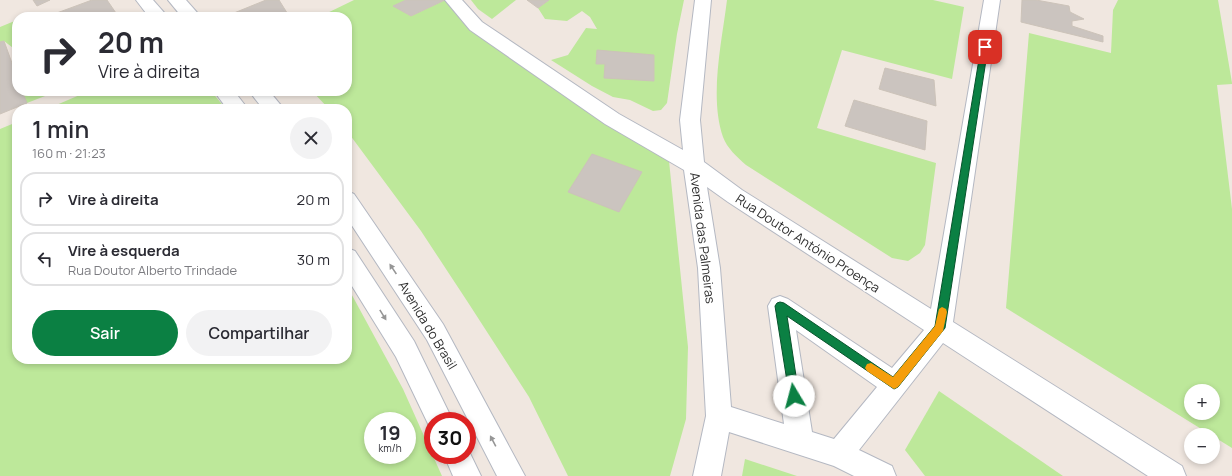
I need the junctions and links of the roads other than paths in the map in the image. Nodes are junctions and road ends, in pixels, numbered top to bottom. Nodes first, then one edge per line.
1 (144, 0) edge
2 (176, 0) edge
3 (453, 0) edge
4 (703, 0) edge
5 (992, 0) edge
6 (155, 12) edge
7 (187, 12) edge
8 (227, 96) edge
9 (262, 96) edge
10 (234, 104) edge
11 (270, 104) edge
12 (694, 166) junction
13 (352, 208) edge
14 (352, 266) edge
15 (940, 328) junction
16 (894, 384) junction
17 (436, 412) edge
18 (719, 416) junction
19 (800, 441) junction
20 (839, 454) junction
21 (461, 464) edge
22 (467, 476) edge
23 (511, 476) edge
24 (707, 476) edge
25 (882, 476) edge
26 (1172, 476) edge

1 - 6 street
2 - 7 street
3 - 12 street, Rua Doutor António Proença
4 - 12 street, Avenida das Palmeiras
5 - 15 street
8 - 10 street
9 - 11 street
12 - 15 street, Rua Doutor António Proença
12 - 18 street, Avenida das Palmeiras
23 -> 13 street, Avenida do Brasil
14 -> 17 street
15 - 16 street
15 - 26 street, Rua Doutor António Proença
16 - 19 street
16 - 20 street
18 - 19 street
18 - 24 street, Avenida das Palmeiras
19 - 20 street
20 - 25 street
21 - 22 street

